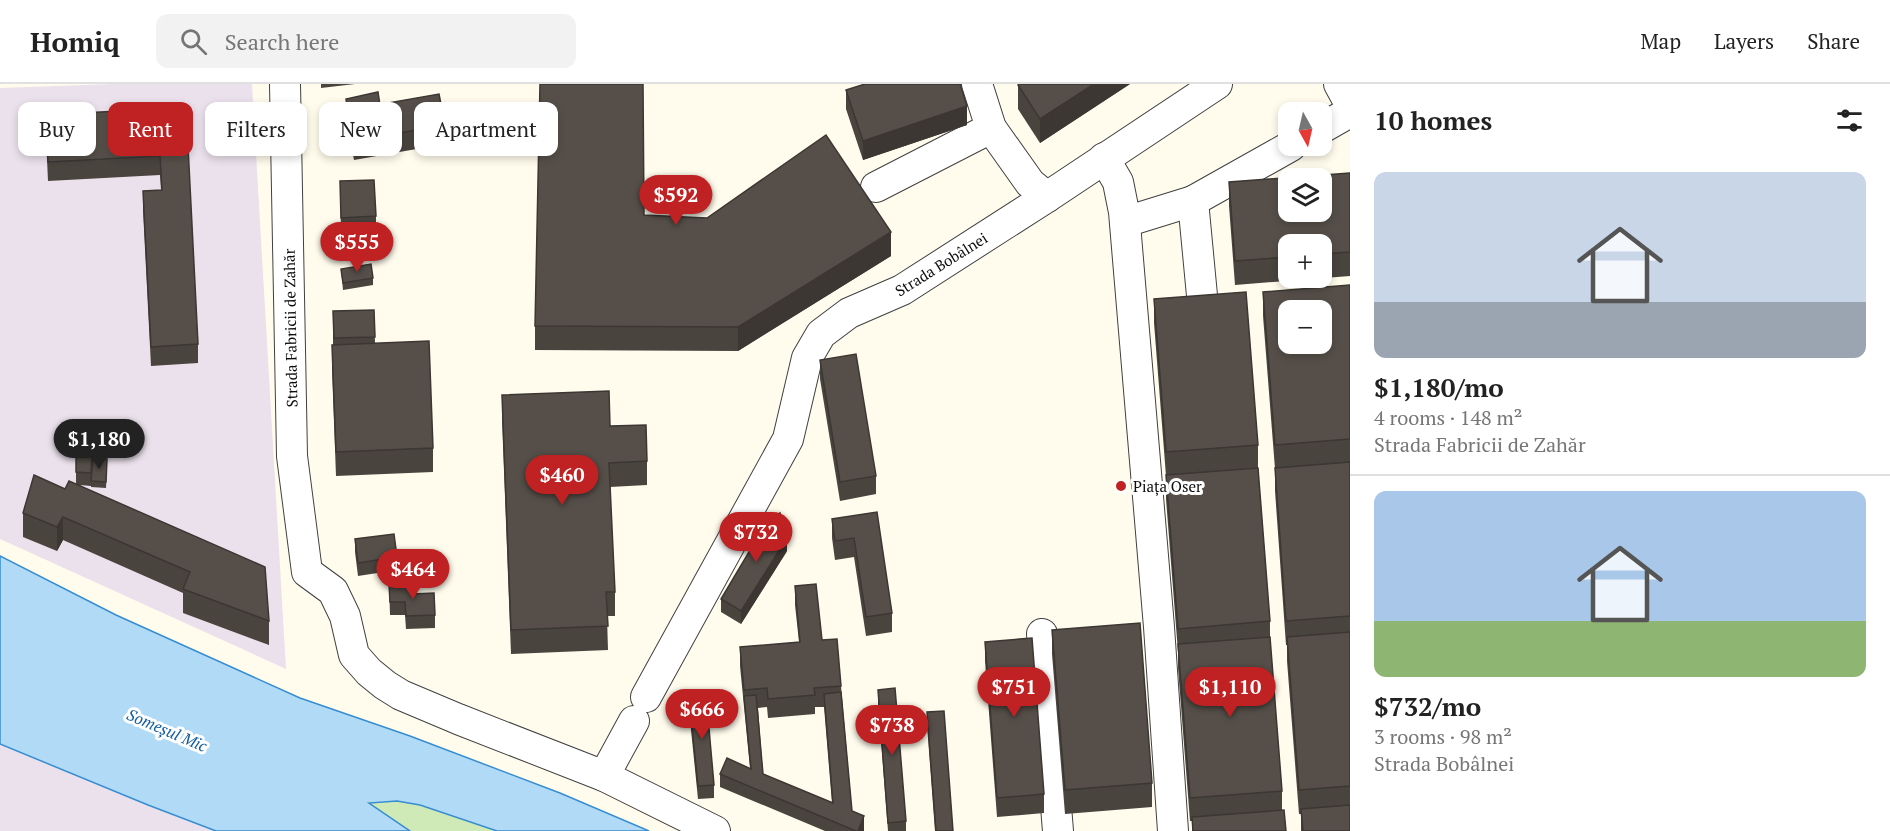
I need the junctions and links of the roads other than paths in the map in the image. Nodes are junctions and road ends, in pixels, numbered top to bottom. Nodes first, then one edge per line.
1 (285, 84) edge
2 (977, 84) edge
3 (1217, 84) edge
4 (1339, 84) edge
5 (1350, 104) edge
6 (1350, 112) edge
7 (1332, 122) edge
8 (992, 128) junction
9 (1278, 153) edge
10 (1104, 158) junction
11 (876, 187) dead end
12 (1047, 197) junction
13 (1193, 201) junction
14 (1125, 222) junction
15 (1203, 306) edge
16 (1042, 634) dead end
17 (604, 776) junction
18 (715, 831) edge
19 (1058, 831) edge
20 (1173, 831) edge

1 - 17 street, Strada Fabricii de Zahăr
2 - 8 street
3 - 10 street, Strada Bobâlnei
4 - 5 street
6 - 7 street
8 - 11 street
8 - 12 street
9 - 13 street
10 - 12 street, Strada Bobâlnei
10 - 14 street
12 - 17 street, Strada Bobâlnei
13 - 14 street
13 - 15 street
14 - 20 street
16 - 19 street
17 - 18 street

